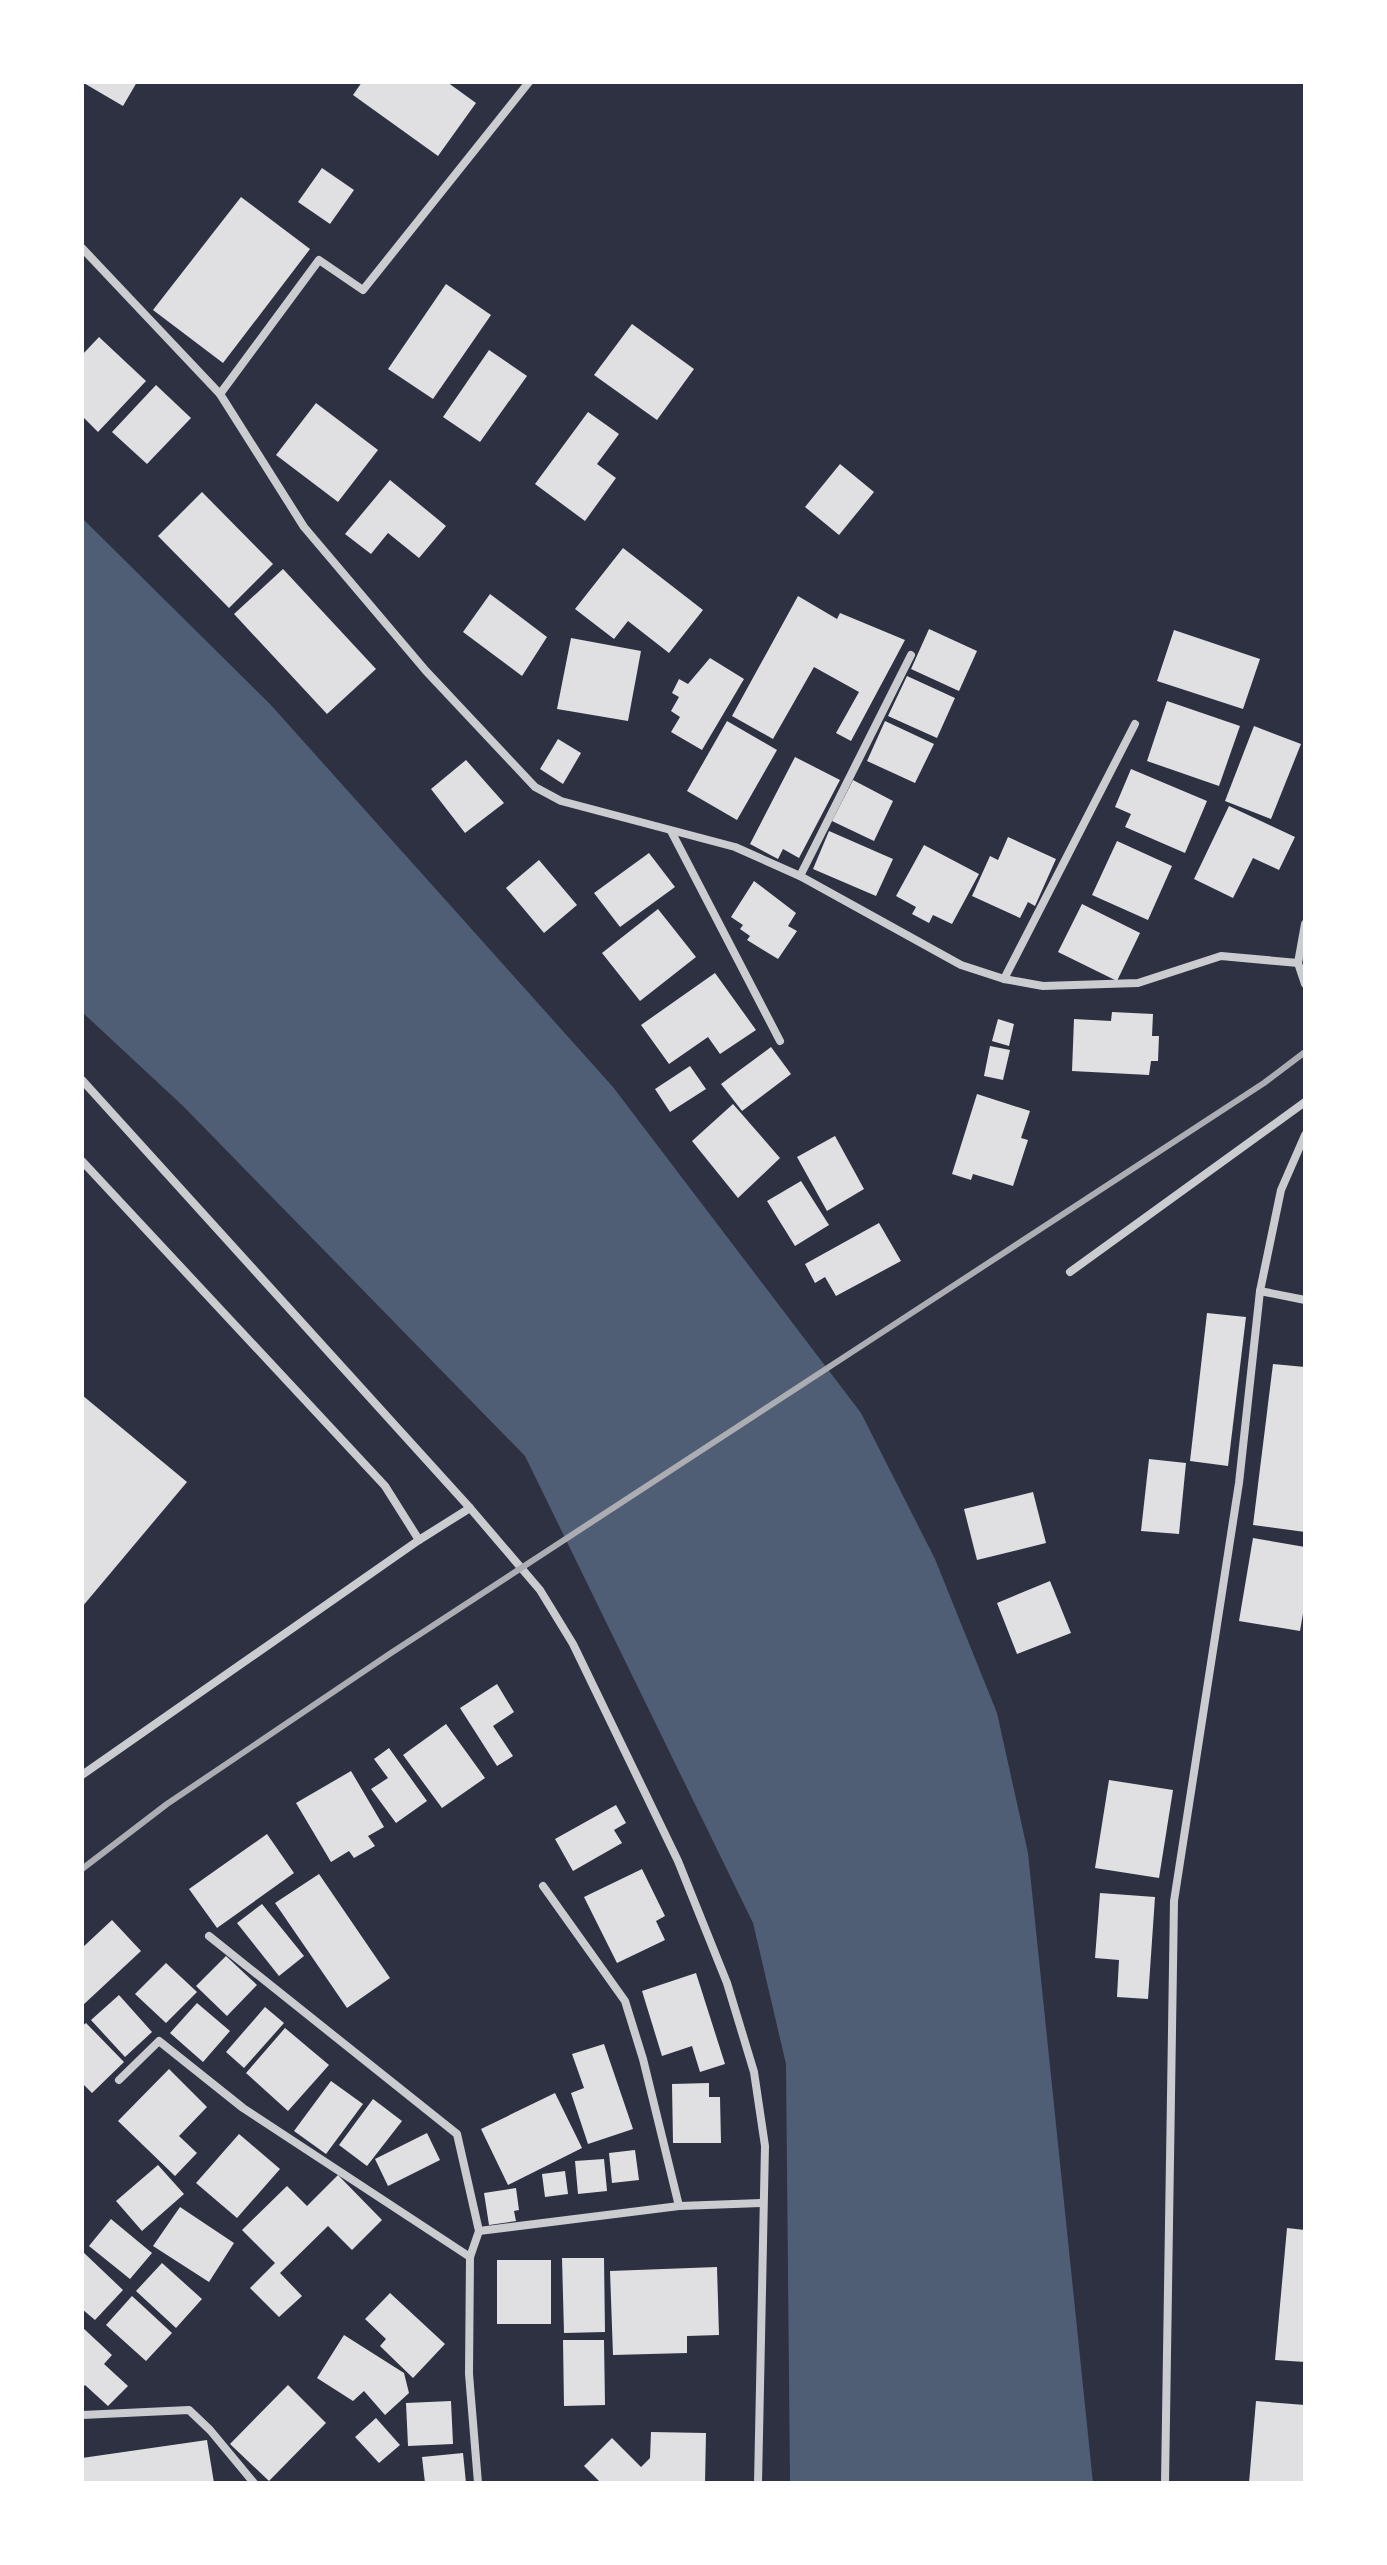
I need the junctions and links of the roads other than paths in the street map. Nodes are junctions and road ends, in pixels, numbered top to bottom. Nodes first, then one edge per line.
1 (529, 82) edge
2 (82, 248) edge
3 (220, 394) junction
4 (911, 655) dead end
5 (1135, 724) dead end
6 (671, 831) junction
7 (800, 876) junction
8 (1305, 924) edge
9 (1298, 963) junction
10 (1004, 979) junction
11 (1305, 984) edge
12 (780, 1041) dead end
13 (82, 1080) edge
14 (1305, 1102) edge
15 (1305, 1135) edge
16 (82, 1161) edge
17 (1070, 1272) dead end
18 (1260, 1291) junction
19 (1305, 1300) edge
20 (470, 1508) junction
21 (419, 1540) junction
22 (82, 1775) edge
23 (543, 1886) dead end
24 (209, 1936) dead end
25 (119, 2080) dead end
26 (761, 2203) junction
27 (679, 2206) junction
28 (479, 2231) junction
29 (470, 2257) junction
30 (82, 2415) edge
31 (254, 2483) edge
32 (478, 2483) edge
33 (758, 2483) edge
34 (1165, 2483) edge

1 - 3 street
2 - 3 street
3 - 6 street
4 - 7 street
5 - 10 street
6 - 7 street
6 - 12 street
7 - 10 street
8 - 9 street
9 - 10 street
9 - 11 street
13 - 20 street
14 - 17 street
15 - 18 street
16 - 21 street
18 - 19 street
18 - 34 street
20 - 21 street
20 - 26 street
21 - 22 street
23 - 27 street
24 - 28 street
25 - 29 street
26 - 27 street
26 - 33 street
27 - 28 street
28 - 29 street
29 - 32 street
30 - 31 street

